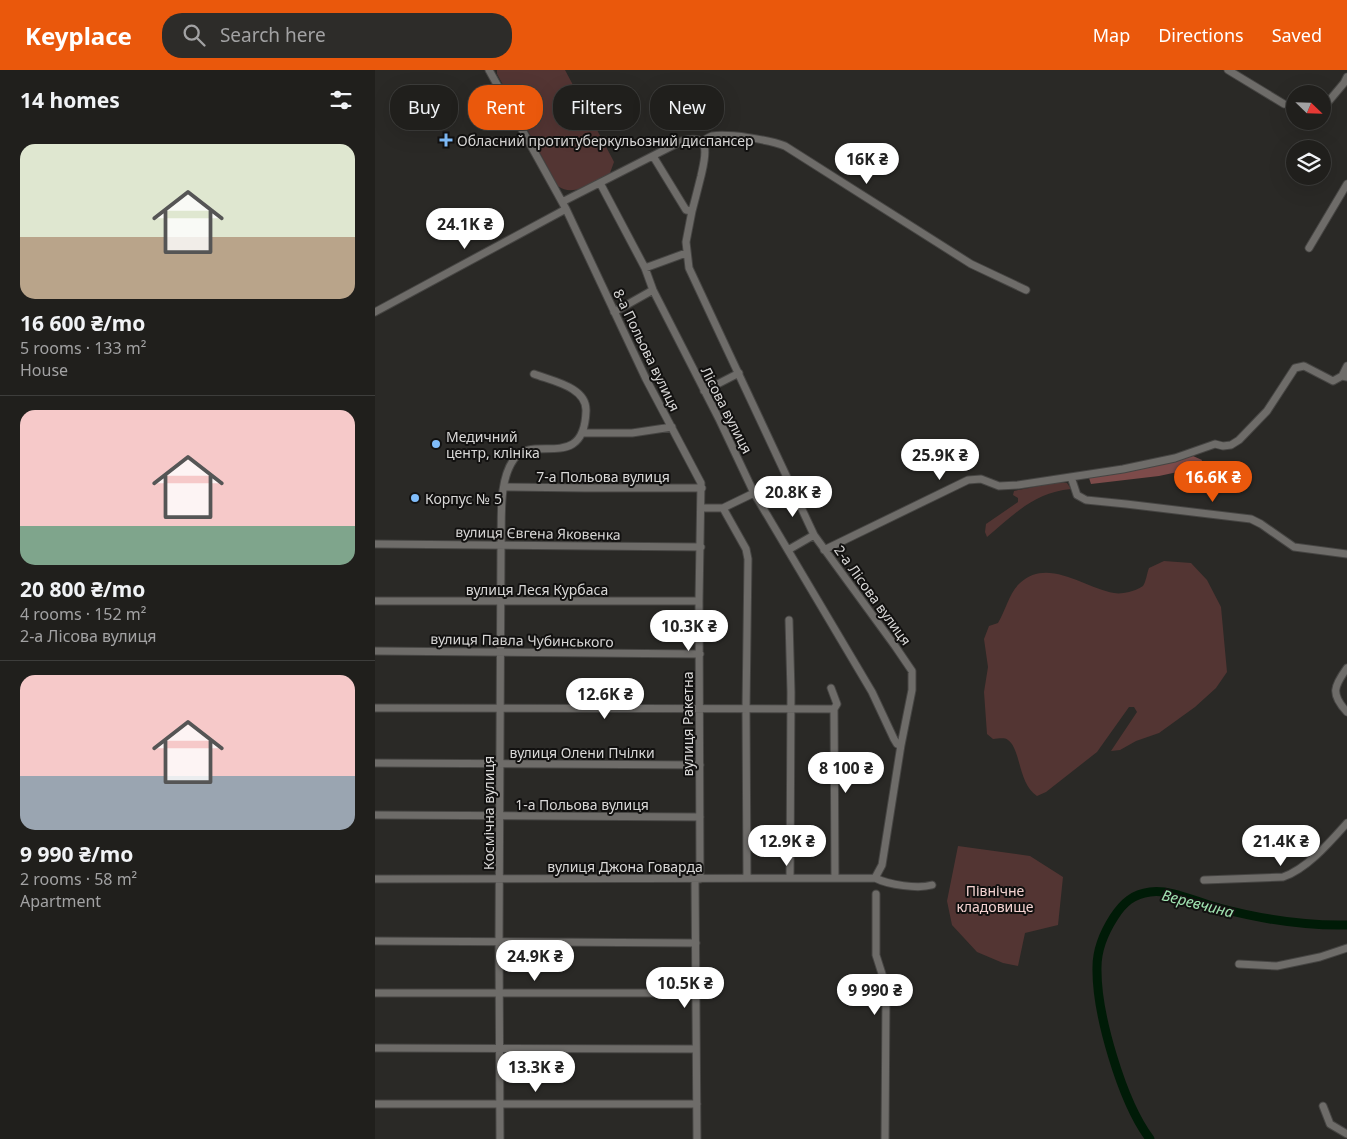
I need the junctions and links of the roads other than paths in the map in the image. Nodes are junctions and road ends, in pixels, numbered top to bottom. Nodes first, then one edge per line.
1 (489, 70) edge
2 (1228, 70) edge
3 (1347, 77) edge
4 (1331, 98) edge
5 (1284, 104) dead end
6 (702, 142) junction
7 (653, 156) junction
8 (600, 183) junction
9 (1347, 184) edge
10 (564, 206) junction
11 (692, 211) junction
12 (1309, 248) dead end
13 (686, 253) junction
14 (645, 268) junction
15 (653, 290) junction
16 (1026, 290) dead end
17 (375, 312) edge
18 (614, 312) junction
19 (1347, 366) edge
20 (739, 373) junction
21 (534, 374) dead end
22 (1345, 376) edge
23 (704, 391) junction
24 (672, 427) junction
25 (583, 433) junction
26 (1071, 477) junction
27 (504, 486) junction
28 (702, 488) junction
29 (755, 493) junction
30 (702, 508) junction
31 (723, 508) junction
32 (814, 535) junction
33 (375, 544) edge
34 (501, 545) junction
35 (701, 547) junction
36 (788, 550) junction
37 (824, 550) junction
38 (1347, 554) edge
39 (375, 601) edge
40 (502, 601) junction
41 (699, 602) junction
42 (789, 620) dead end
43 (375, 651) edge
44 (501, 653) junction
45 (700, 654) junction
46 (1347, 668) edge
47 (831, 688) dead end
48 (375, 708) edge
49 (501, 709) junction
50 (700, 709) junction
51 (791, 709) junction
52 (746, 710) junction
53 (834, 710) junction
54 (1347, 712) edge
55 (901, 745) junction
56 (375, 763) edge
57 (500, 764) junction
58 (700, 765) junction
59 (375, 815) edge
60 (501, 816) junction
61 (700, 817) junction
62 (1347, 823) edge
63 (500, 878) junction
64 (747, 878) junction
65 (790, 878) junction
66 (835, 878) junction
67 (875, 878) junction
68 (375, 879) edge
69 (698, 879) junction
70 (1204, 880) dead end
71 (932, 885) dead end
72 (876, 894) dead end
73 (375, 941) edge
74 (696, 942) junction
75 (499, 943) junction
76 (1347, 948) edge
77 (1239, 964) dead end
78 (375, 993) edge
79 (500, 993) junction
80 (696, 993) junction
81 (375, 1048) edge
82 (696, 1049) junction
83 (500, 1050) junction
84 (375, 1104) edge
85 (500, 1104) junction
86 (697, 1104) junction
87 (1323, 1106) dead end
88 (1347, 1134) edge
89 (500, 1139) edge
90 (697, 1139) edge
91 (885, 1139) edge

1 - 10 street, 8-а Польова вулиця
2 - 5 street
3 - 4 street
6 - 7 street
6 - 11 street, 2-а Лісова вулиця
6 - 16 street
7 - 8 street
7 - 11 street
8 - 10 street
8 - 14 street, Лісова вулиця
9 - 12 street
10 - 17 street
10 - 18 street, 8-а Польова вулиця
11 - 13 street, 2-а Лісова вулиця
13 - 14 street
13 - 20 street, 2-а Лісова вулиця
14 - 15 street, Лісова вулиця
15 - 18 street
15 - 23 street, Лісова вулиця
18 - 24 street, 8-а Польова вулиця
19 - 22 street
20 - 23 street
20 - 32 street, 2-а Лісова вулиця
21 - 25 street
22 - 26 street
23 - 29 street, Лісова вулиця
24 - 25 street, 8-а Польова вулиця
24 - 28 street, вулиця Ракетна
25 - 27 street, Космічна вулиця
26 - 37 street
26 - 38 street
27 - 28 street, 7-а Польова вулиця
27 - 34 street, Космічна вулиця
28 - 30 street, вулиця Ракетна
29 - 31 street
29 - 36 street, Лісова вулиця
30 - 31 street
30 - 35 street, вулиця Ракетна
31 - 52 street
32 - 36 street
32 - 37 street, 2-а Лісова вулиця
33 - 34 street, вулиця Євгена Яковенка
34 - 35 street, вулиця Євгена Яковенка
34 - 40 street, Космічна вулиця
35 - 41 street, вулиця Ракетна
36 - 55 street, Лісова вулиця
37 - 55 street, 2-а Лісова вулиця
39 - 40 street, вулиця Леся Курбаса
40 - 41 street, вулиця Леся Курбаса
40 - 44 street, Космічна вулиця
41 - 45 street, вулиця Ракетна
42 - 51 street
43 - 44 street, вулиця Павла Чубинського
44 - 45 street, вулиця Павла Чубинського
44 - 49 street, Космічна вулиця
45 - 50 street, вулиця Ракетна
46 - 54 street
47 - 53 street
48 - 49 street
49 - 50 street
49 - 57 street, Космічна вулиця
50 - 52 street
50 - 58 street, вулиця Ракетна
51 - 52 street
51 - 53 street
51 - 65 street
52 - 64 street
53 - 66 street
55 - 67 street, 2-а Лісова вулиця
56 - 57 street, вулиця Олени Пчілки
57 - 58 street, вулиця Олени Пчілки
57 - 60 street, Космічна вулиця
58 - 61 street, вулиця Ракетна
59 - 60 street, 1-а Польова вулиця
60 - 61 street, 1-а Польова вулиця
60 - 63 street, Космічна вулиця
61 - 69 street, вулиця Ракетна
62 - 70 street
63 - 68 street, вулиця Джона Говарда
63 - 69 street, вулиця Джона Говарда
63 - 75 street, Космічна вулиця
64 - 65 street, вулиця Джона Говарда
64 - 69 street, вулиця Джона Говарда
65 - 66 street, вулиця Джона Говарда
66 - 67 street, вулиця Джона Говарда
67 - 71 street, вулиця Джона Говарда
69 - 74 street, вулиця Ракетна
72 - 91 street
73 - 75 street
74 - 75 street
74 - 80 street, вулиця Ракетна
75 - 79 street, Космічна вулиця
76 - 77 street
78 - 79 street
79 - 80 street
79 - 83 street, Космічна вулиця
80 - 82 street, вулиця Ракетна
81 - 83 street
82 - 83 street
82 - 86 street, вулиця Ракетна
83 - 85 street, Космічна вулиця
84 - 85 street
85 - 86 street
85 - 89 street, Космічна вулиця
86 - 90 street, вулиця Ракетна
87 - 88 street

